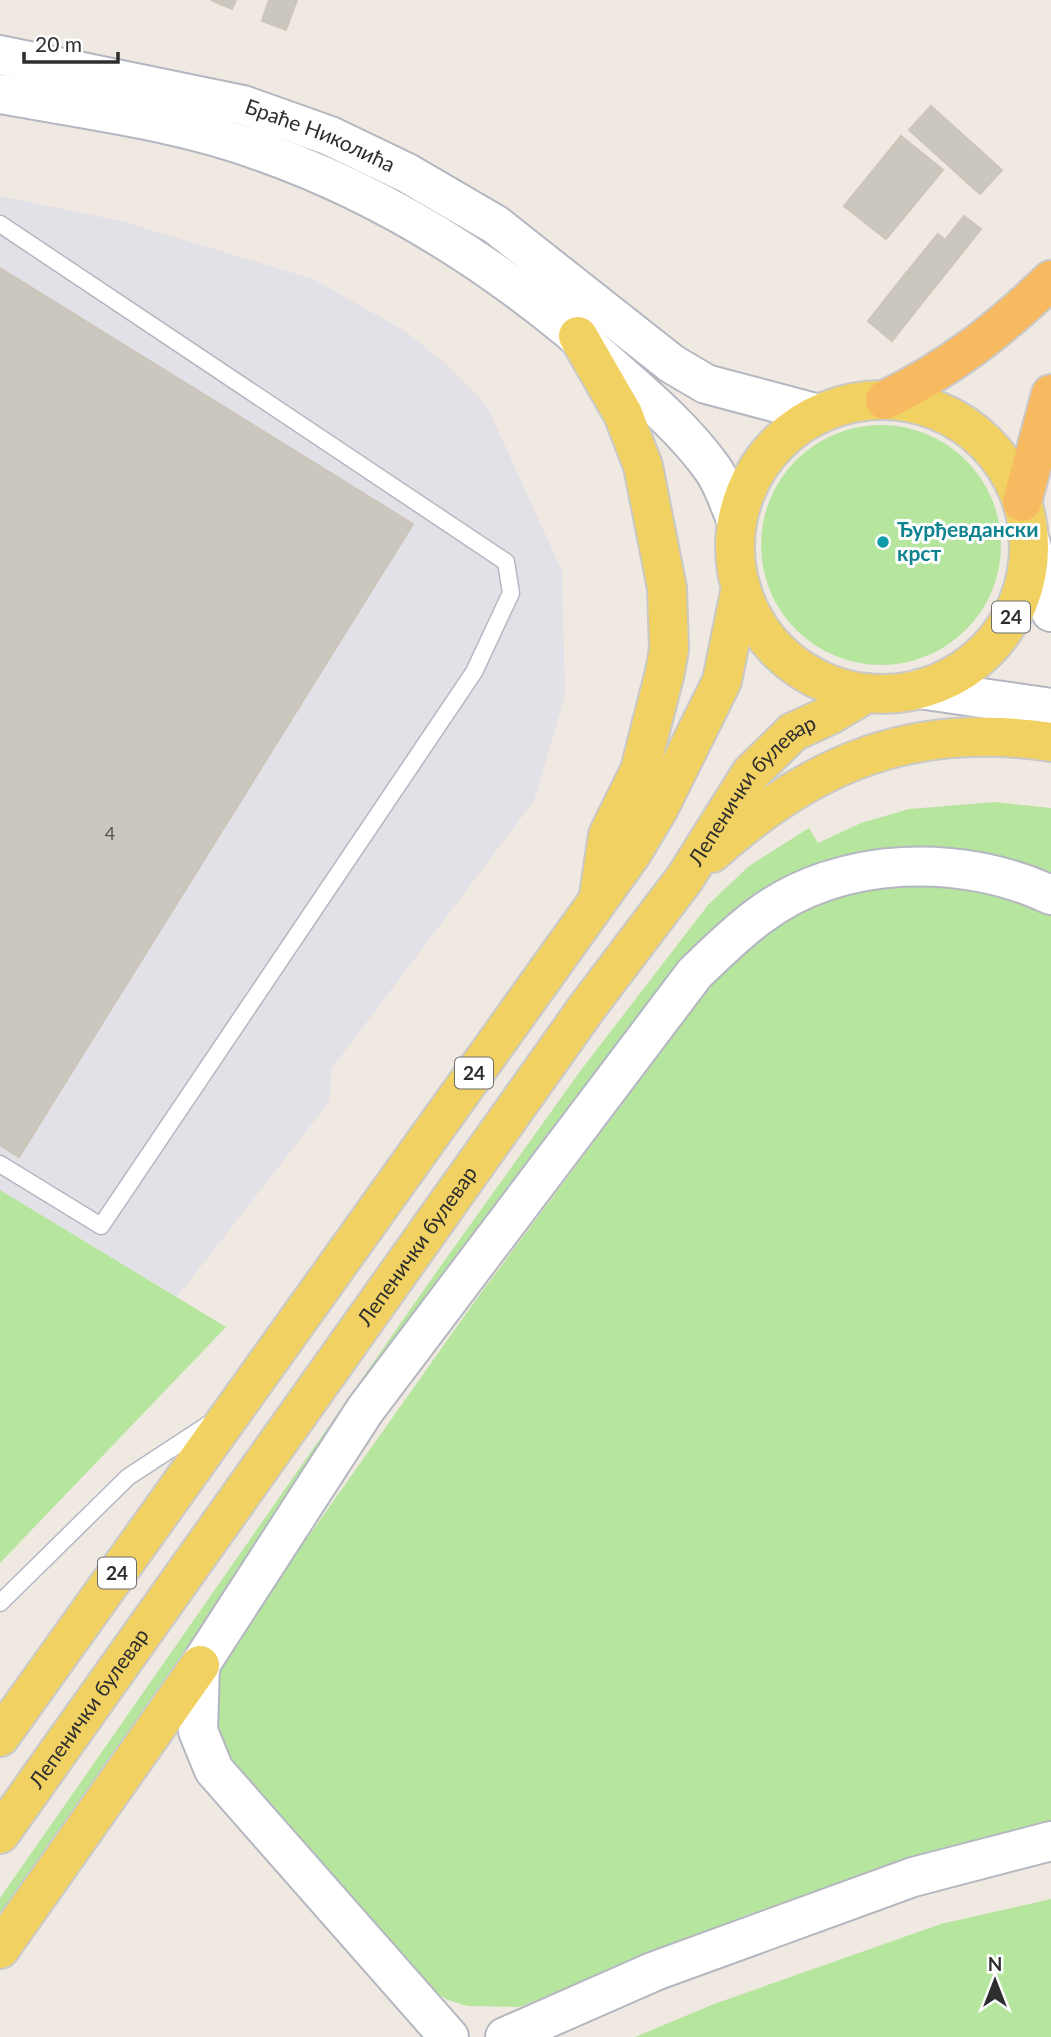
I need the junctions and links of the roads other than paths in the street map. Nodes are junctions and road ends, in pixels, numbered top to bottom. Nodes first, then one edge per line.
1 (0, 55) edge
2 (0, 94) edge
3 (0, 224) edge
4 (1051, 280) edge
5 (578, 336) junction
6 (1051, 394) edge
7 (885, 400) junction
8 (819, 414) junction
9 (1022, 502) junction
10 (737, 521) junction
11 (1029, 538) junction
12 (741, 587) junction
13 (1051, 612) edge
14 (919, 688) junction
15 (867, 693) junction
16 (1051, 708) edge
17 (1051, 742) edge
18 (685, 877) junction
19 (1051, 895) edge
20 (598, 900) junction
21 (0, 1164) edge
22 (232, 1409) junction
23 (0, 1603) edge
24 (200, 1665) junction
25 (0, 1737) edge
26 (0, 1834) edge
27 (1051, 1841) edge
28 (0, 1949) edge
29 (449, 2037) edge
30 (505, 2037) edge

1 - 8 street, Браће Николића
2 - 5 street, Браће Николића
3 - 21 lane
4 - 7 highway, 24
5 - 10 street, Браће Николића
5 - 20 main road
6 - 9 highway, 24
7 - 8 main road, 24
7 - 9 main road, 24
8 - 10 main road, 24
9 - 11 main road, 24
10 - 12 main road, 24
11 - 13 street
11 - 14 main road, 24
12 - 15 main road, 24
12 - 20 main road, 24
14 - 15 main road, 24
14 - 16 street
15 - 18 main road, Лепенички булевар / 24
17 - 18 main road
18 - 26 main road, Лепенички булевар / 24
19 - 24 street
20 - 22 main road, 24
22 - 23 lane
22 - 25 main road, 24
24 - 28 main road
24 - 29 street
27 - 30 street

